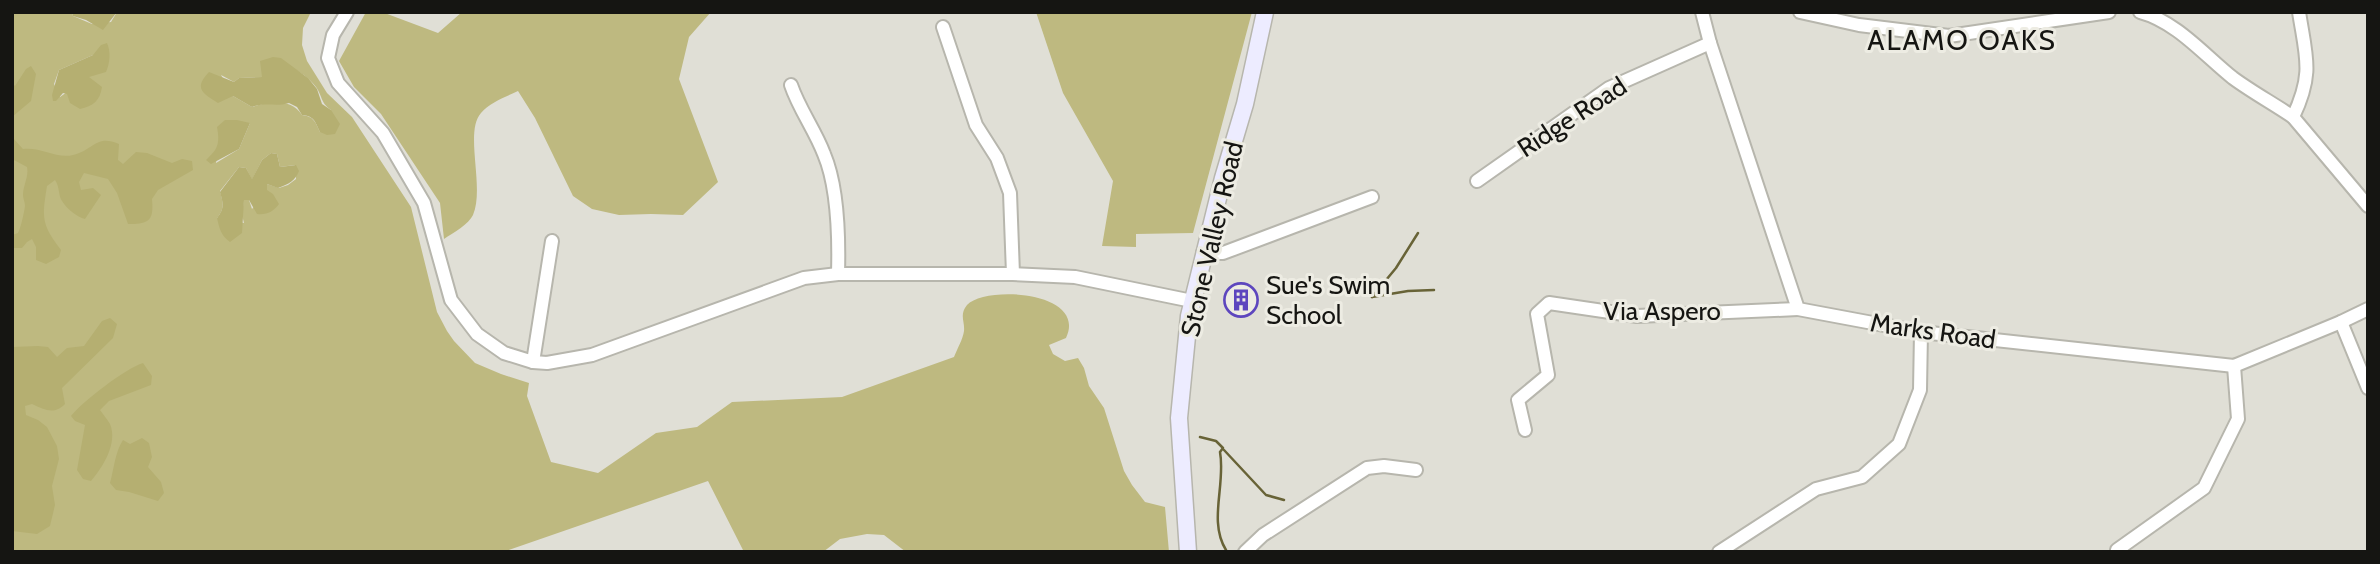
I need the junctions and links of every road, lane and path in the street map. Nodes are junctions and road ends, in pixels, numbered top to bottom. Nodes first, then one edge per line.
1 (347, 12) edge
2 (1265, 12) edge
3 (1702, 12) edge
4 (1800, 12) edge
5 (2109, 12) edge
6 (2140, 12) edge
7 (2299, 12) edge
8 (943, 27) dead end
9 (1710, 43) junction
10 (791, 85) dead end
11 (2293, 117) junction
12 (1477, 181) dead end
13 (1372, 197) dead end
14 (2368, 206) edge
15 (552, 241) dead end
16 (1203, 253) junction
17 (838, 274) junction
18 (1013, 274) junction
19 (1192, 301) junction
20 (1798, 309) junction
21 (2368, 309) edge
22 (2341, 322) junction
23 (1921, 332) junction
24 (533, 362) junction
25 (2234, 366) junction
26 (2368, 388) edge
27 (1525, 430) dead end
28 (1416, 470) dead end
29 (2117, 550) edge
30 (1188, 552) edge
31 (1245, 552) edge
32 (1719, 552) edge

1 - 24 street
2 - 16 street, Stone Valley Road
3 - 9 street
4 - 5 street
6 - 11 street
7 - 11 street
8 - 18 street
9 - 12 street, Ridge Road
9 - 20 street
10 - 17 street
11 - 14 street
13 - 16 street
15 - 24 street
16 - 19 street, Stone Valley Road
17 - 18 street
17 - 24 street
18 - 19 street
19 - 30 street, Stone Valley Road
20 - 23 street, Marks Road
20 - 27 street, Via Aspero
21 - 22 street, Marks Road
22 - 25 street, Marks Road
22 - 26 street
23 - 25 street, Marks Road
23 - 32 street
25 - 29 street
28 - 31 street

